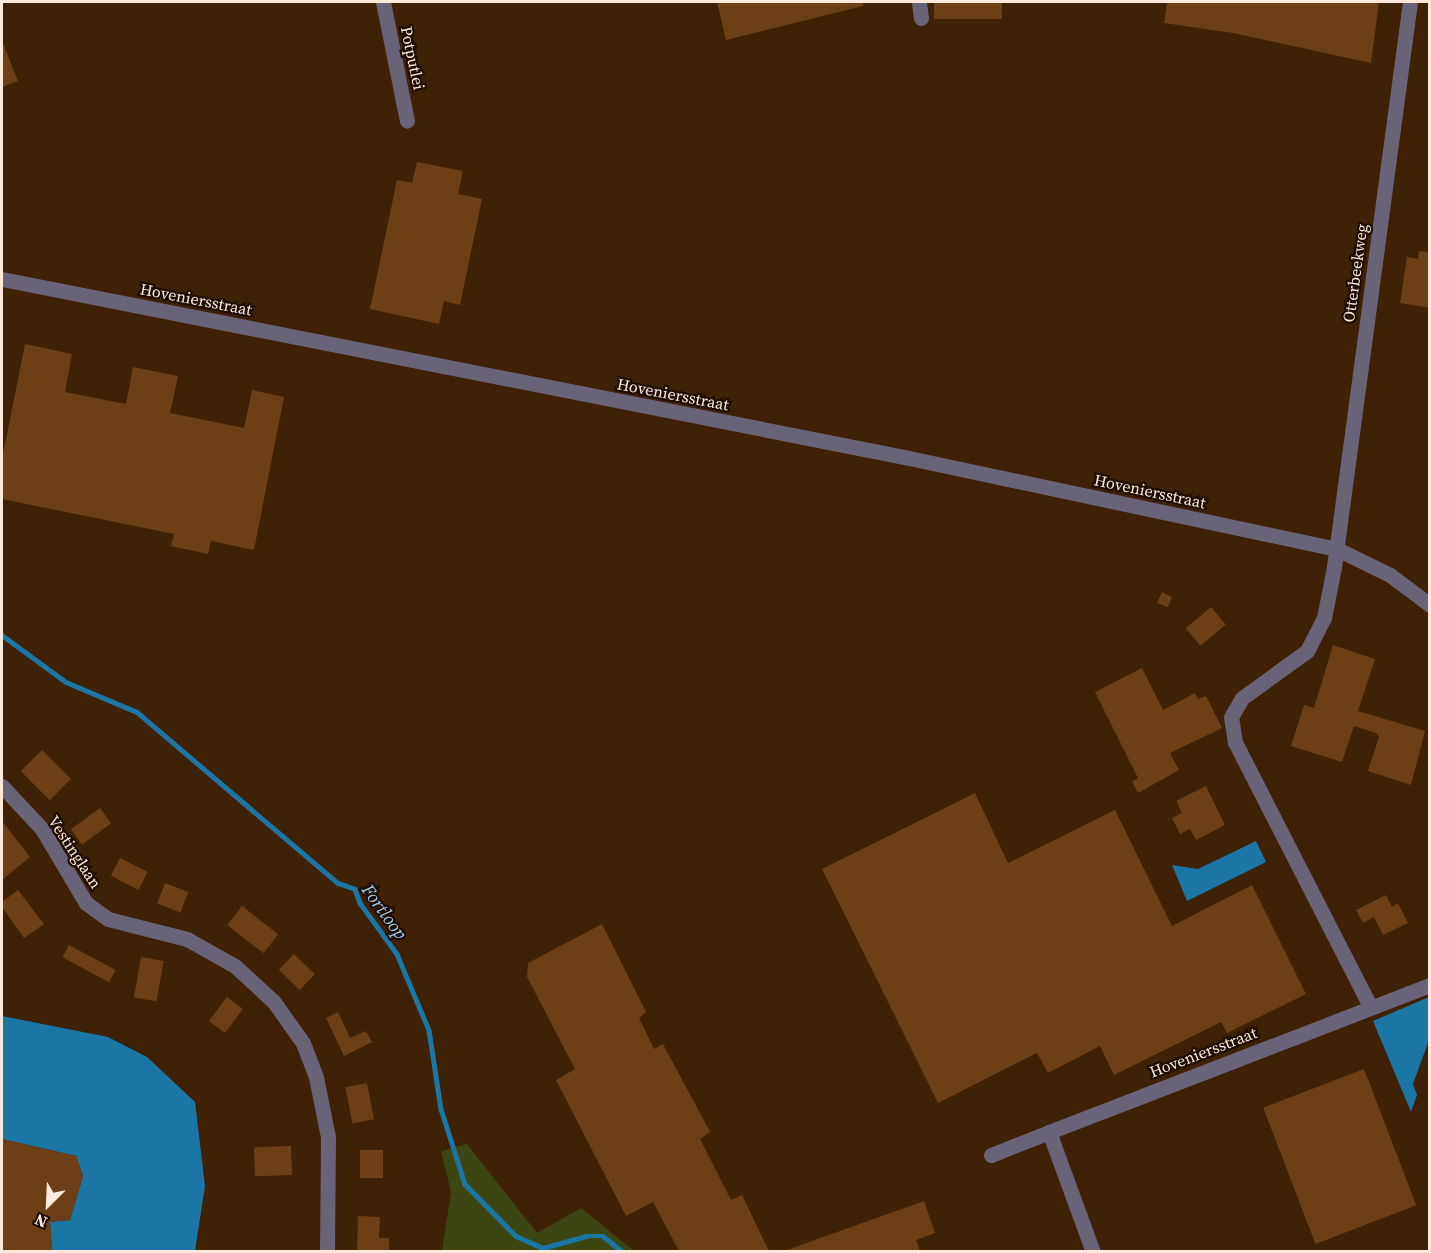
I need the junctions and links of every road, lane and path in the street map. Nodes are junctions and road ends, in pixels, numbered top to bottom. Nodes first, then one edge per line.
1 (383, 2) edge
2 (919, 2) edge
3 (1410, 2) edge
4 (921, 18) dead end
5 (407, 122) dead end
6 (2, 279) edge
7 (1337, 549) junction
8 (1430, 605) edge
9 (2, 786) edge
10 (1430, 985) edge
11 (1370, 1006) junction
12 (1049, 1132) junction
13 (991, 1155) dead end
14 (327, 1251) edge
15 (1093, 1251) edge

1 - 5 street, Potputlei
2 - 4 street
3 - 7 street, Otterbeekweg
6 - 7 street, Hoveniersstraat
7 - 8 street, Hoveniersstraat
7 - 11 street
9 - 14 street, Vestinglaan
10 - 11 street, Hoveniersstraat
11 - 12 street, Hoveniersstraat
12 - 13 street, Hoveniersstraat
12 - 15 street

